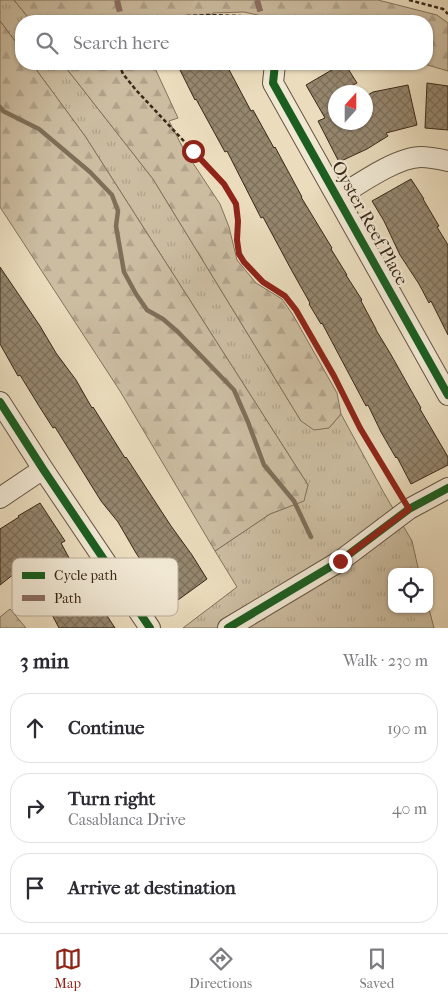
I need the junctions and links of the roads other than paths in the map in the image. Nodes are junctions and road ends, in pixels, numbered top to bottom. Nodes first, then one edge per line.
1 (274, 70) edge
2 (448, 161) edge
3 (338, 197) junction
4 (448, 396) edge
5 (0, 402) edge
6 (43, 469) junction
7 (448, 488) edge
8 (0, 498) edge
9 (103, 558) edge
10 (142, 616) edge
11 (150, 628) edge
12 (228, 628) edge

1 - 3 street, Oyster Reef Place
2 - 3 street
3 - 4 street, Oyster Reef Place
5 - 6 street
6 - 8 street
6 - 9 street
7 - 12 street
10 - 11 street

